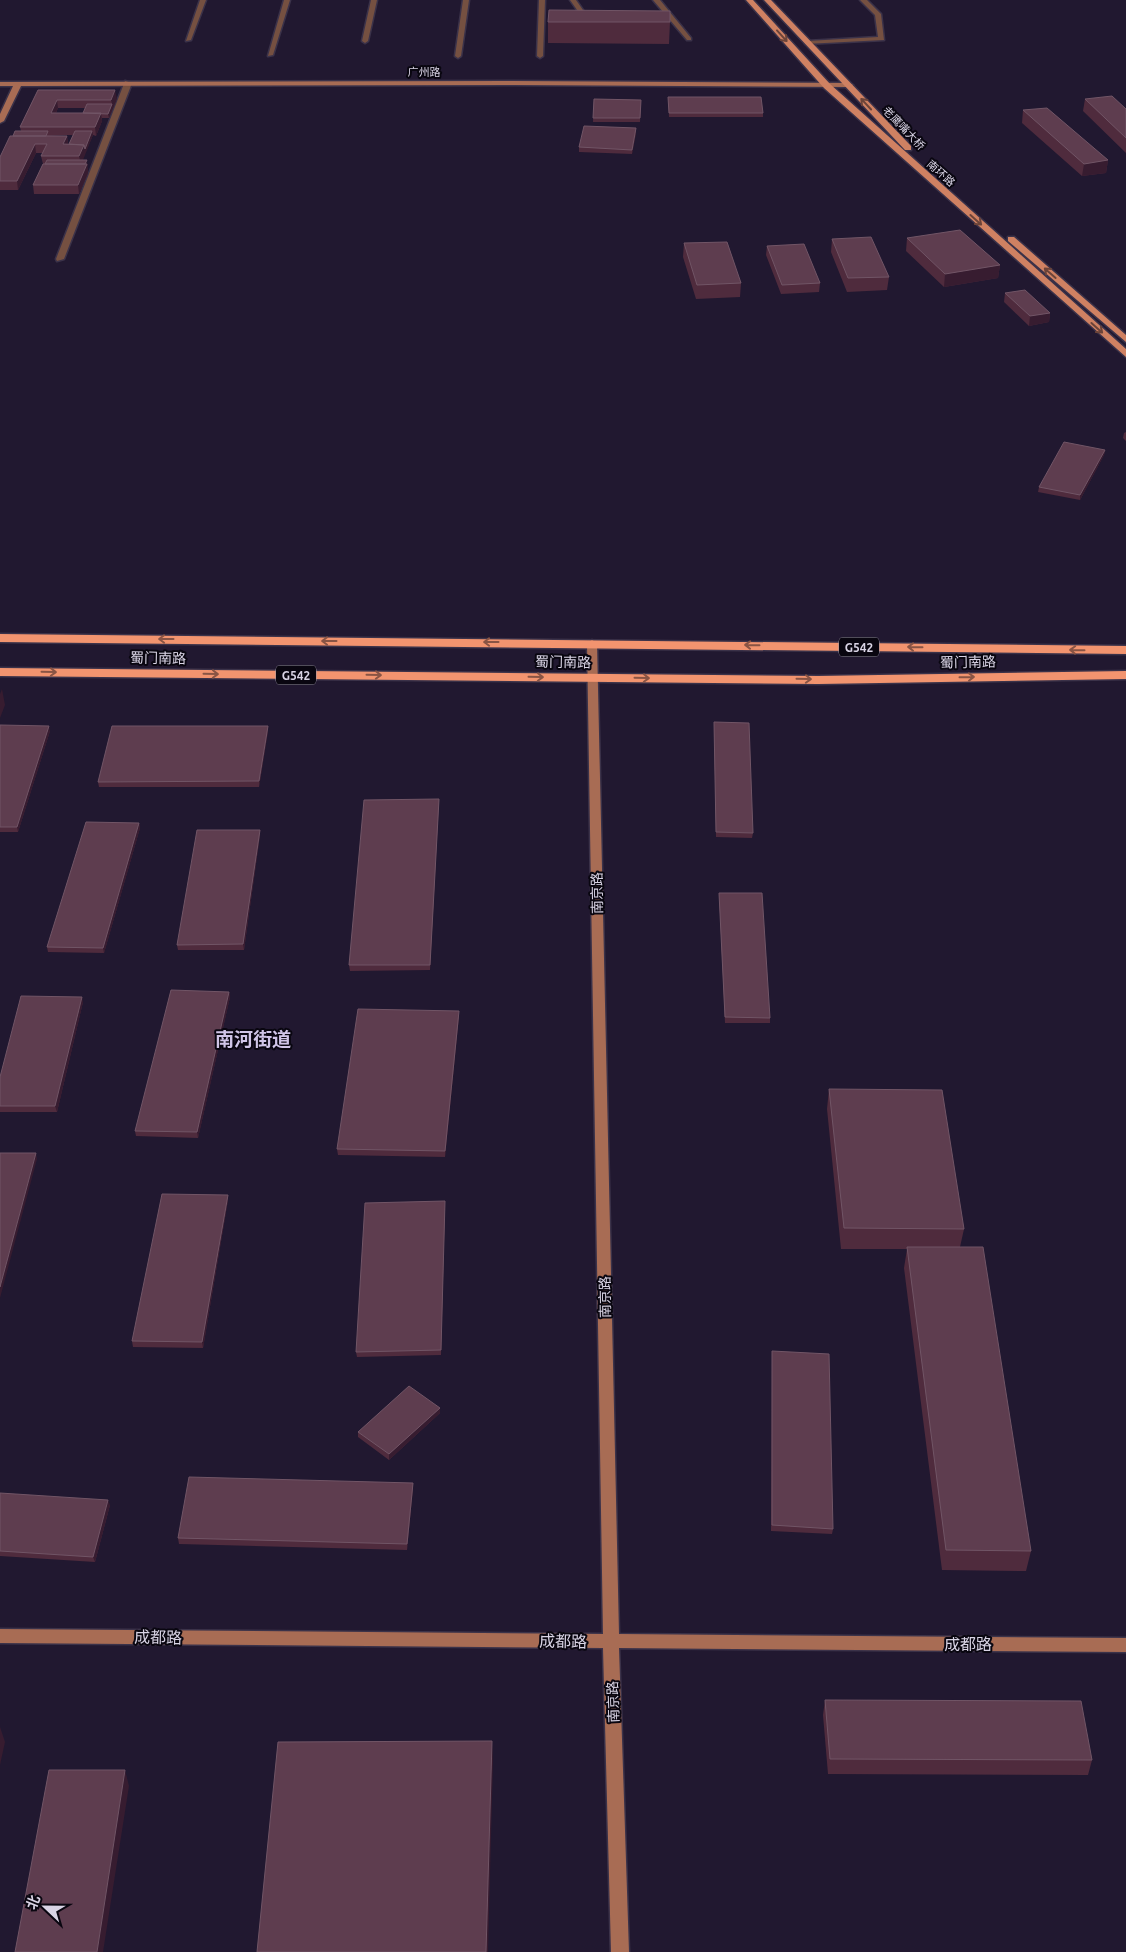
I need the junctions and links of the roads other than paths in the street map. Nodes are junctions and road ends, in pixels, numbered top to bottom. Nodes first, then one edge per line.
1 (203, 0) edge
2 (287, 0) edge
3 (374, 0) edge
4 (466, 0) edge
5 (542, 0) edge
6 (573, 0) edge
7 (656, 0) edge
8 (749, 0) edge
9 (767, 0) edge
10 (863, 0) edge
11 (589, 22) edge
12 (689, 39) dead end
13 (188, 40) dead end
14 (365, 41) dead end
15 (807, 43) junction
16 (270, 55) dead end
17 (458, 56) dead end
18 (540, 56) dead end
19 (0, 84) edge
20 (18, 84) junction
21 (128, 84) junction
22 (849, 85) junction
23 (827, 86) junction
24 (0, 122) edge
25 (60, 260) dead end
26 (1126, 339) edge
27 (1126, 354) edge
28 (0, 638) edge
29 (592, 643) junction
30 (1126, 650) edge
31 (0, 672) edge
32 (1126, 675) edge
33 (593, 677) junction
34 (0, 1636) edge
35 (612, 1642) junction
36 (1126, 1645) edge
37 (620, 1952) edge

1 - 13 street
2 - 16 street
3 - 14 street
4 - 17 street
5 - 18 street
6 - 11 street
7 - 12 street
8 -> 23 main road, 南环路
9 - 15 main road, 老鹰嘴大桥
10 - 15 street
15 - 22 main road, 老鹰嘴大桥
19 - 20 street, 广州路
20 - 21 street, 广州路
20 - 24 street
21 - 23 street, 广州路
21 - 25 street
22 - 23 street, 广州路
26 -> 22 main road, 老鹰嘴大桥
23 -> 27 main road, 南环路
29 -> 28 highway, 蜀门南路 / G542
30 -> 29 highway, 蜀门南路 / G542
29 - 33 street, 南京路
31 -> 33 highway, 蜀门南路 / G542
33 -> 32 highway, 蜀门南路 / G542
33 - 35 street, 南京路
34 - 35 street, 成都路
35 - 36 street, 成都路
35 - 37 street, 南京路

